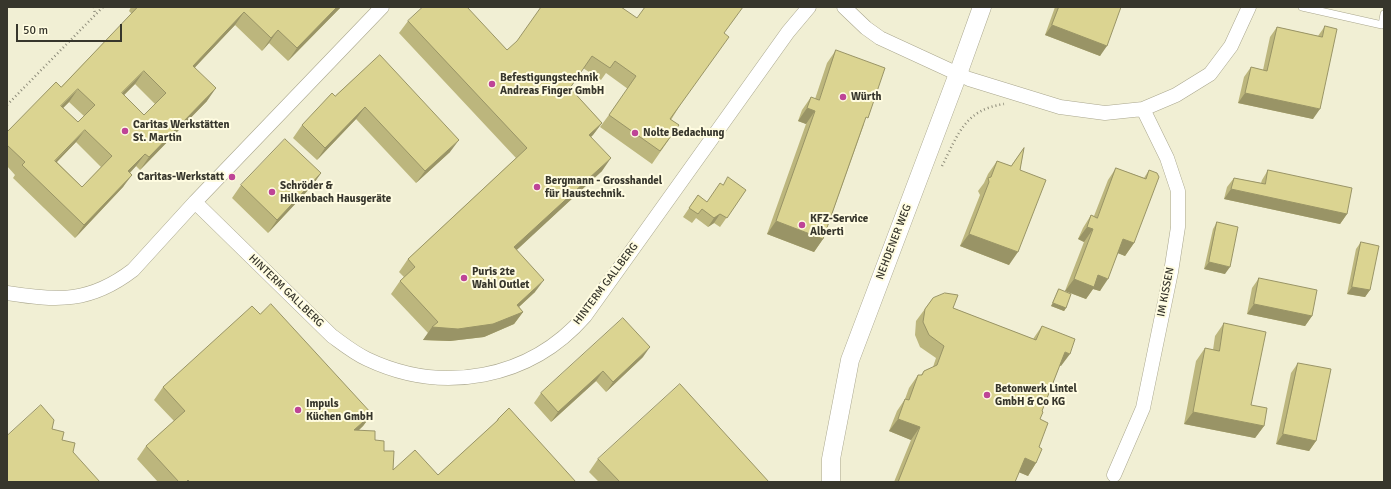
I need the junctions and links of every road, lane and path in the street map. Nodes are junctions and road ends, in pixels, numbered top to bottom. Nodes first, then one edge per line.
1 (94, 7) edge
2 (103, 7) edge
3 (382, 7) edge
4 (809, 7) edge
5 (844, 7) edge
6 (982, 7) edge
7 (1249, 7) edge
8 (1302, 7) edge
9 (1384, 14) edge
10 (95, 15) junction
11 (958, 74) junction
12 (1027, 97) junction
13 (7, 106) edge
14 (1143, 109) junction
15 (940, 168) dead end
16 (195, 202) junction
17 (7, 293) edge
18 (1114, 475) dead end
19 (831, 482) edge

1 - 10 path
2 - 10 path
3 - 16 street
4 - 16 street, HINTERM GALLBERG
5 - 11 street
6 - 11 street, NEHDENER WEG
7 - 14 street
8 - 9 lane
10 - 13 path
11 - 12 street
11 - 19 street, NEHDENER WEG
12 - 14 street
12 - 15 path
14 - 18 street, IM KISSEN
16 - 17 street

